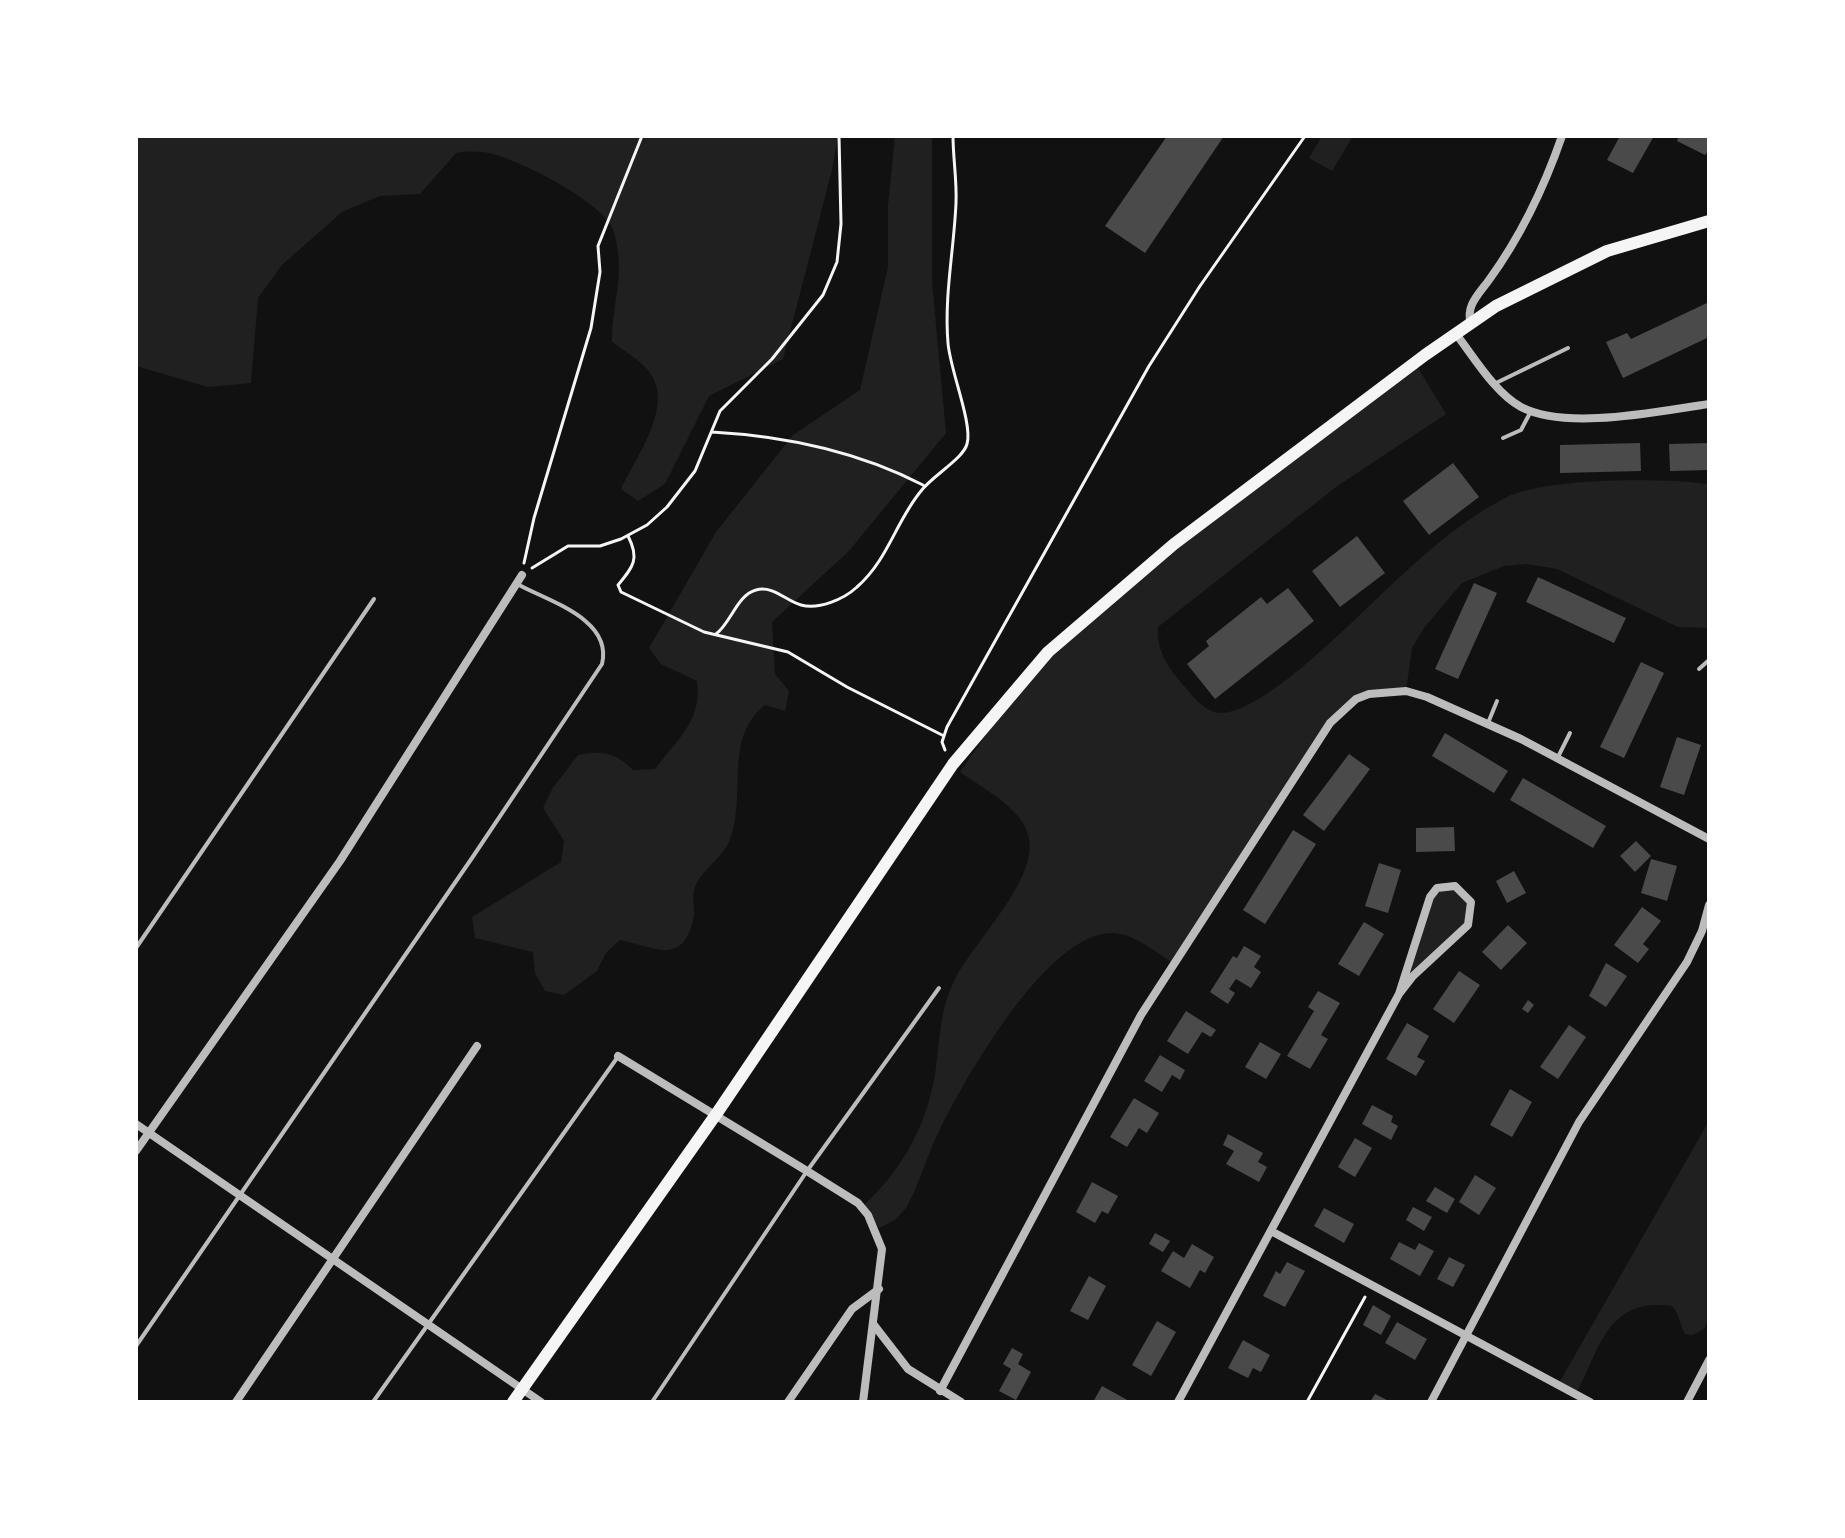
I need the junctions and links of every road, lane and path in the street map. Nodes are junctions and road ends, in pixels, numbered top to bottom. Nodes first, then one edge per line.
1 (642, 136) edge
2 (839, 136) edge
3 (953, 136) edge
4 (1305, 136) edge
5 (1562, 136) edge
6 (1709, 221) edge
7 (1471, 324) junction
8 (1456, 334) junction
9 (1568, 348) dead end
10 (1496, 383) junction
11 (1709, 404) edge
12 (1531, 411) junction
13 (712, 432) junction
14 (1503, 438) dead end
15 (924, 486) junction
16 (628, 536) junction
17 (522, 575) junction
18 (516, 584) junction
19 (374, 599) dead end
20 (716, 634) junction
21 (1709, 660) edge
22 (1699, 669) dead end
23 (1497, 701) dead end
24 (1488, 723) junction
25 (1570, 733) dead end
26 (944, 736) junction
27 (1557, 759) junction
28 (953, 764) junction
29 (1709, 839) edge
30 (1709, 905) edge
31 (1706, 933) edge
32 (136, 948) edge
33 (939, 988) dead end
34 (1399, 994) junction
35 (477, 1046) dead end
36 (618, 1056) joint
37 (717, 1113) junction
38 (136, 1124) edge
39 (149, 1133) junction
40 (136, 1151) edge
41 (807, 1171) junction
42 (241, 1194) junction
43 (1271, 1231) junction
44 (332, 1257) junction
45 (1371, 1285) junction
46 (879, 1289) junction
47 (427, 1323) junction
48 (874, 1324) junction
49 (1467, 1335) junction
50 (136, 1346) edge
51 (1709, 1360) edge
52 (522, 1389) junction
53 (940, 1391) junction
54 (236, 1402) edge
55 (373, 1402) edge
56 (513, 1402) edge
57 (541, 1402) edge
58 (652, 1402) edge
59 (788, 1402) edge
60 (863, 1402) edge
61 (961, 1402) edge
62 (1178, 1402) edge
63 (1307, 1402) edge
64 (1431, 1402) edge
65 (1590, 1402) edge
66 (1687, 1402) edge

1 - 17 path
2 - 13 path
3 - 15 path
4 - 26 path
5 - 7 street
6 - 7 main road
7 - 8 main road
8 - 10 street
8 - 28 main road
9 - 10 lane
10 - 12 street
11 - 12 street
12 - 14 lane
13 - 15 path
13 - 16 path
15 - 20 path
16 - 17 path
16 - 20 path
17 - 18 street
18 - 39 street
18 - 42 lane
19 - 32 lane
20 - 26 path
21 - 22 lane
23 - 24 lane
24 - 27 street
24 - 53 street
25 - 27 lane
26 - 28 path
27 - 29 street
28 - 37 main road
30 - 31 street
31 - 49 street
33 - 41 lane
34 - 34 street
34 - 43 street
35 - 44 street
36 - 37 street
36 - 47 lane
37 - 41 street
37 - 52 main road
38 - 39 street
39 - 40 street
39 - 42 street
41 - 46 street
41 - 58 lane
42 - 44 street
42 - 50 lane
43 - 45 street
43 - 62 street
44 - 47 street
44 - 54 street
45 - 49 street
45 - 63 path
46 - 48 street
46 - 59 street
47 - 52 street
47 - 55 lane
48 - 53 street
48 - 60 street
49 - 64 street
49 - 65 street
51 - 66 street
52 - 56 main road
52 - 57 street
53 - 61 street

